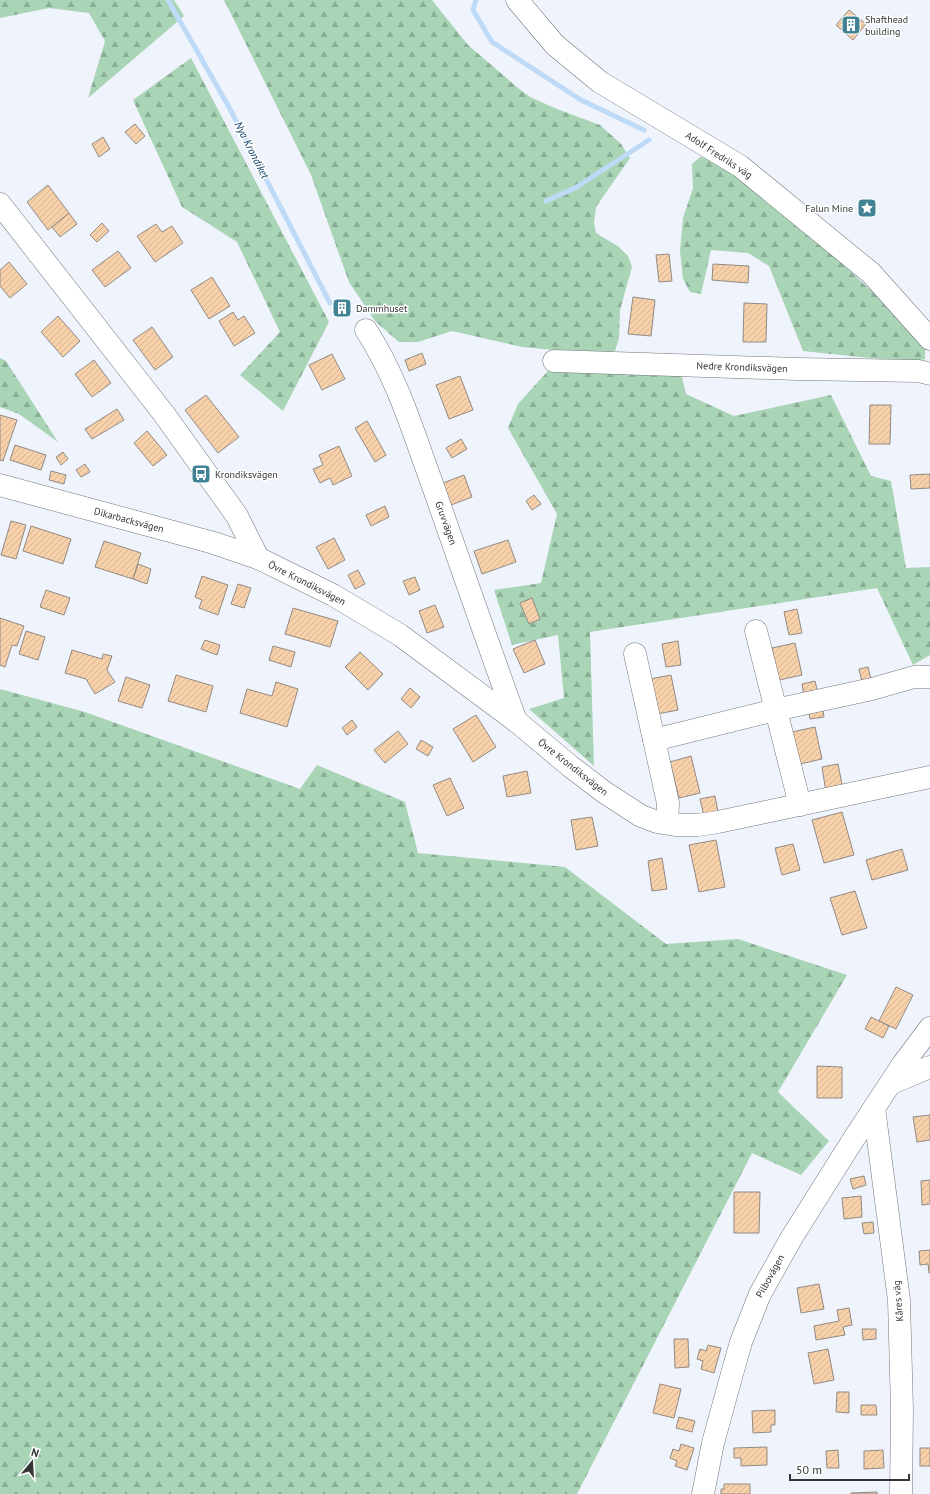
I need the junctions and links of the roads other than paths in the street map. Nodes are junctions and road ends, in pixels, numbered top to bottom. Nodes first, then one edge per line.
1 (517, 0) edge
2 (0, 204) edge
3 (366, 330) dead end
4 (930, 339) edge
5 (554, 361) dead end
6 (930, 374) edge
7 (0, 485) edge
8 (258, 558) junction
9 (756, 631) dead end
10 (635, 654) dead end
11 (930, 677) edge
12 (775, 710) junction
13 (516, 721) junction
14 (654, 740) junction
15 (930, 777) edge
16 (800, 805) junction
17 (667, 823) junction
18 (930, 1028) edge
19 (930, 1067) edge
20 (892, 1083) junction
21 (874, 1108) junction
22 (703, 1494) edge
23 (901, 1494) edge

1 - 4 street, Adolf Fredriks väg
2 - 8 street
3 - 13 street, Gruvvägen
5 - 6 street, Nedre Krondiksvägen
7 - 8 street, Dikarbacksvägen
8 - 13 street, Övre Krondiksvägen
9 - 12 street
10 - 14 street
11 - 12 street
12 - 14 street
12 - 16 street
13 - 17 street, Övre Krondiksvägen
14 - 17 street
15 - 16 street, Övre Krondiksvägen
16 - 17 street, Övre Krondiksvägen
18 - 20 street, Pilbovägen
19 - 20 street
20 - 21 street, Pilbovägen
21 - 22 street, Pilbovägen
21 - 23 street, Kåres väg

